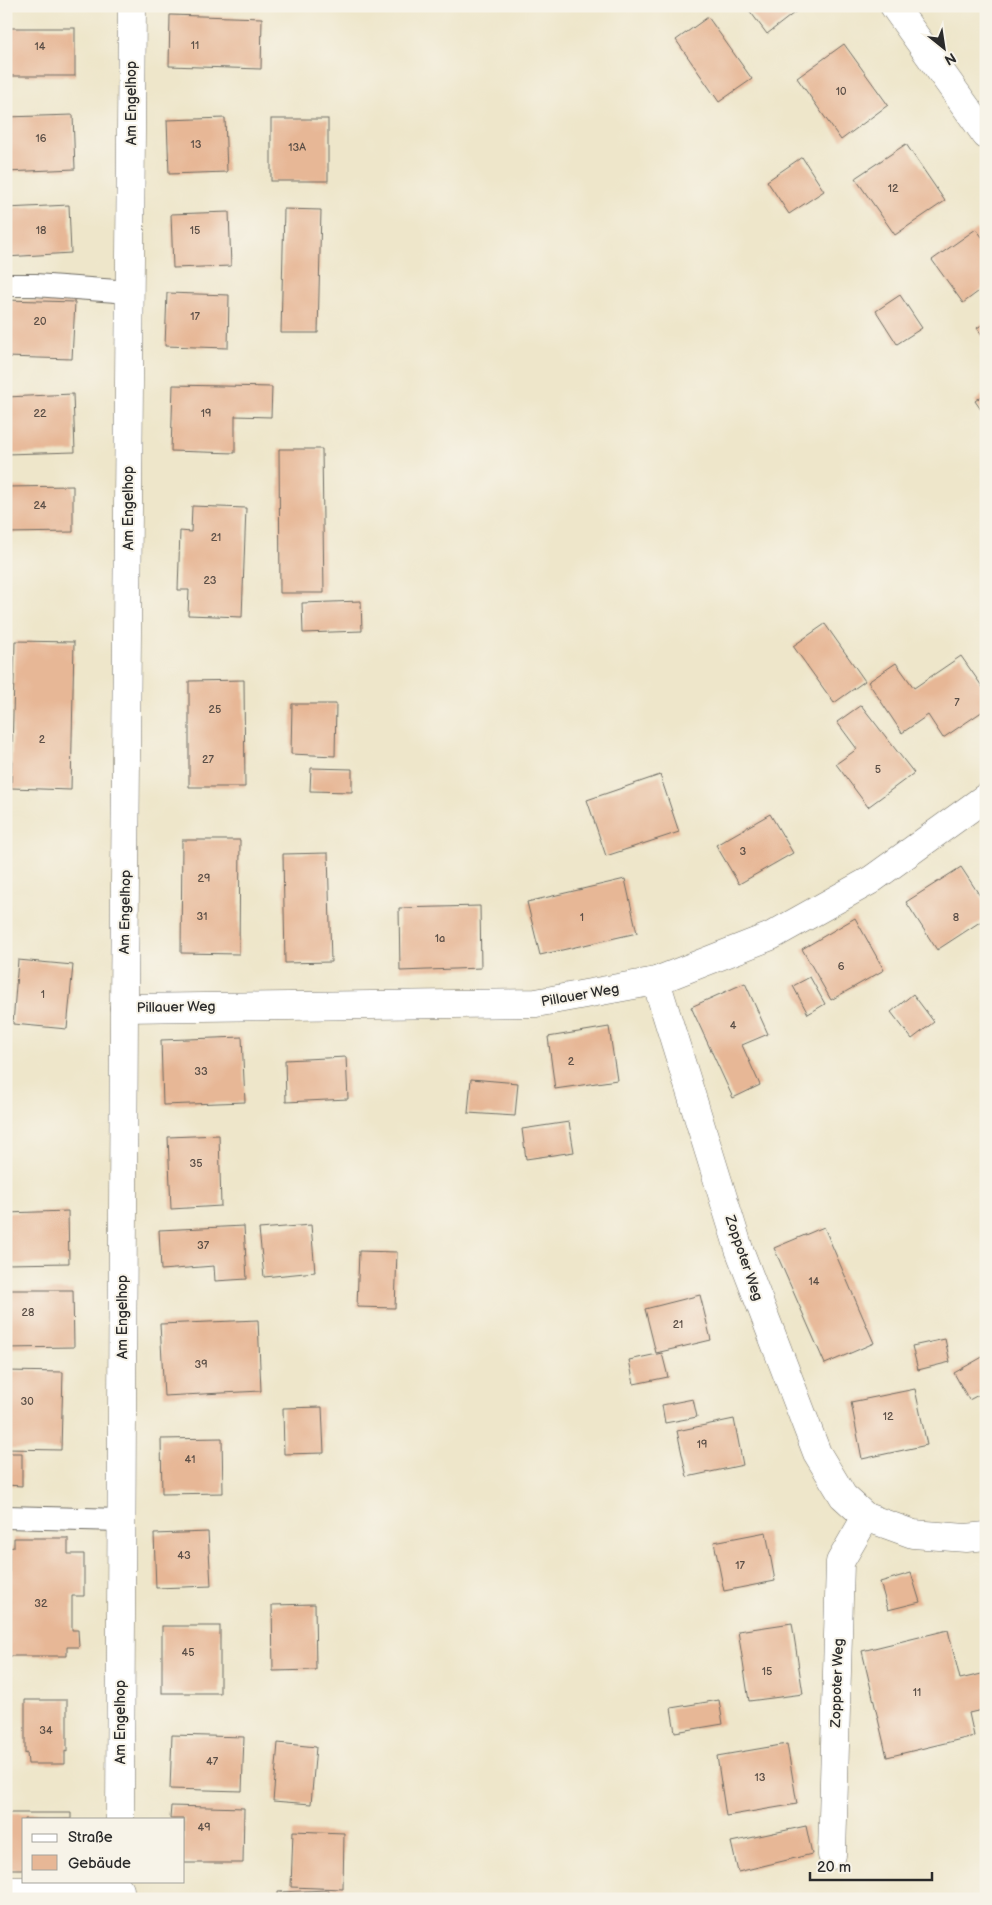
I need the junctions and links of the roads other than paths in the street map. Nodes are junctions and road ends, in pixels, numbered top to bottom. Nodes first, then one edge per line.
1 (132, 6) edge
2 (894, 6) edge
3 (986, 134) edge
4 (6, 286) edge
5 (130, 292) junction
6 (986, 797) edge
7 (656, 981) junction
8 (124, 1008) junction
9 (6, 1517) edge
10 (866, 1517) junction
11 (121, 1520) junction
12 (986, 1536) edge
13 (120, 1818) edge
14 (832, 1855) dead end
15 (120, 1890) edge
16 (6, 1891) edge

1 - 5 street, Am Engelhop
2 - 3 street
4 - 5 lane
5 - 8 street, Am Engelhop
6 - 7 street, Pillauer Weg
7 - 8 street, Pillauer Weg
7 - 10 street, Zoppoter Weg
8 - 11 street, Am Engelhop
9 - 11 lane
10 - 12 street, Zoppoter Weg
10 - 14 street, Zoppoter Weg
11 - 13 street, Am Engelhop
15 - 16 street

